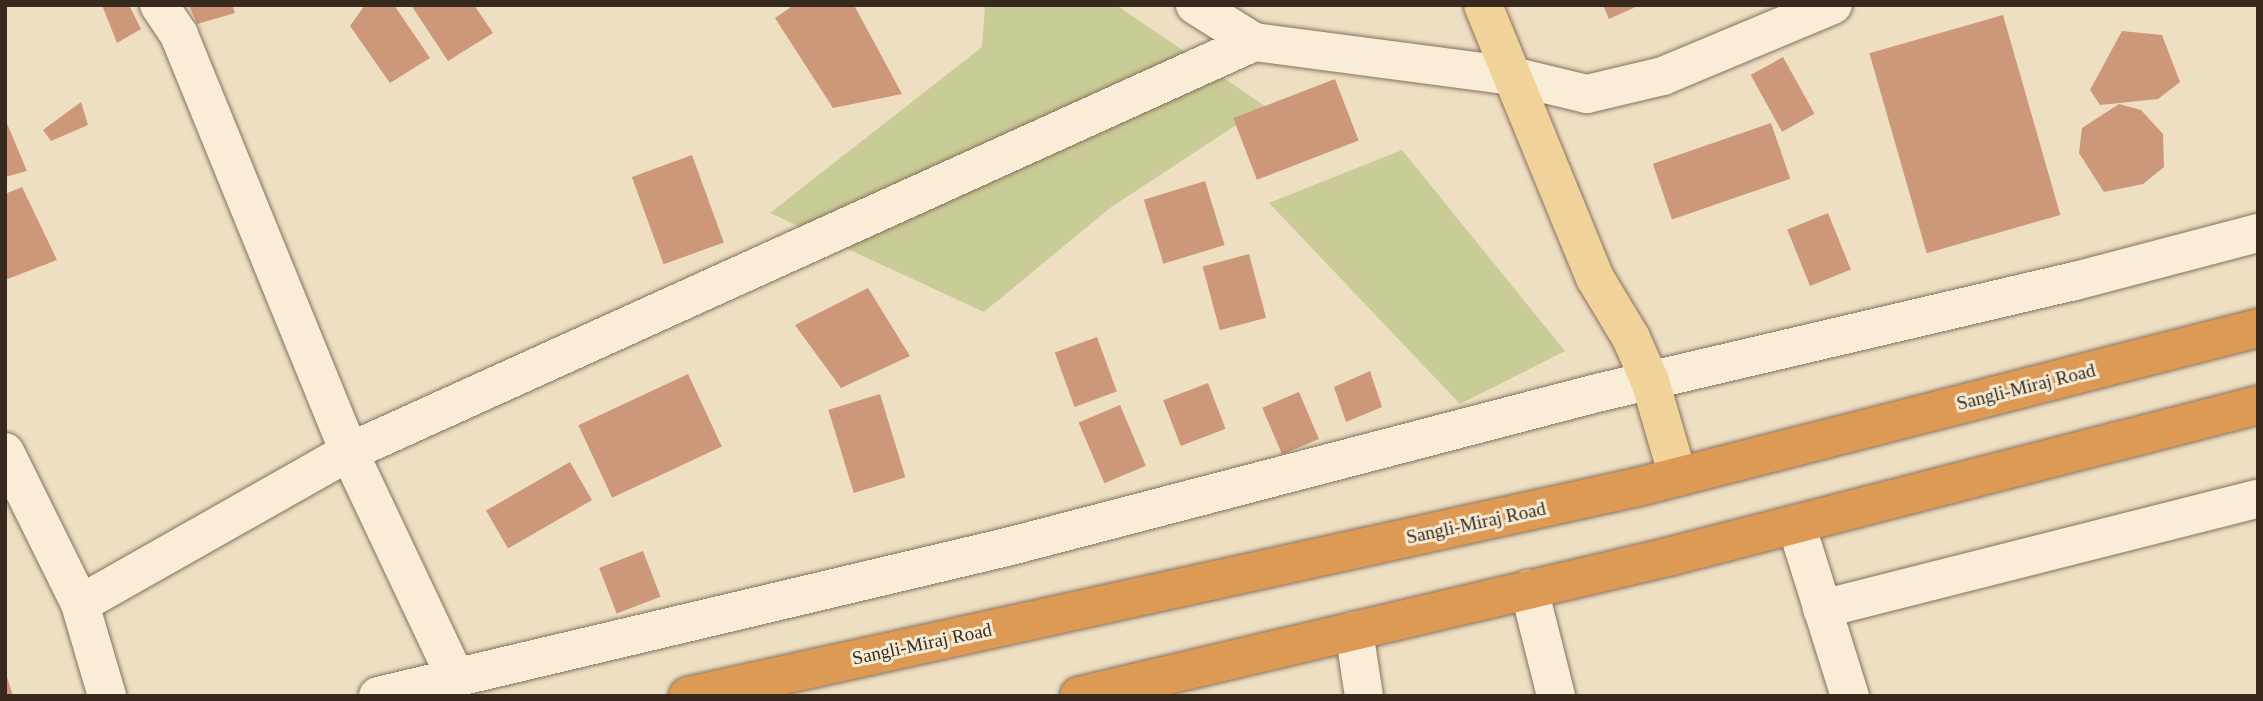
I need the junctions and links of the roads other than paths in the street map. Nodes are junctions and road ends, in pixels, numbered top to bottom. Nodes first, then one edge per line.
1 (159, 5) edge
2 (1195, 5) edge
3 (1483, 5) edge
4 (1833, 5) edge
5 (1254, 42) junction
6 (1512, 76) junction
7 (2258, 233) edge
8 (2258, 328) edge
9 (1650, 381) junction
10 (2258, 405) edge
11 (5, 452) edge
12 (349, 452) junction
13 (1678, 477) junction
14 (2258, 499) edge
15 (1796, 524) junction
16 (1529, 589) junction
17 (80, 604) junction
18 (1822, 609) junction
19 (1354, 631) junction
20 (455, 677) junction
21 (107, 696) edge
22 (378, 696) edge
23 (688, 696) edge
24 (1079, 696) edge
25 (1364, 696) edge
26 (1556, 696) edge
27 (1850, 696) edge

1 - 12 street
2 - 5 street
3 - 6 main road
4 - 6 street
5 - 6 street
5 - 12 street
6 - 9 main road
7 - 9 street
8 - 13 highway, Sangli-Miraj Road
9 - 13 main road
9 - 20 street
10 - 15 highway
11 - 17 street
12 - 17 street
12 - 20 street
13 - 23 highway, Sangli-Miraj Road
14 - 18 street
15 - 16 highway
15 - 18 street
16 - 19 highway
16 - 26 street
17 - 21 street
18 - 27 street
19 - 24 highway
19 - 25 street
20 - 22 street

